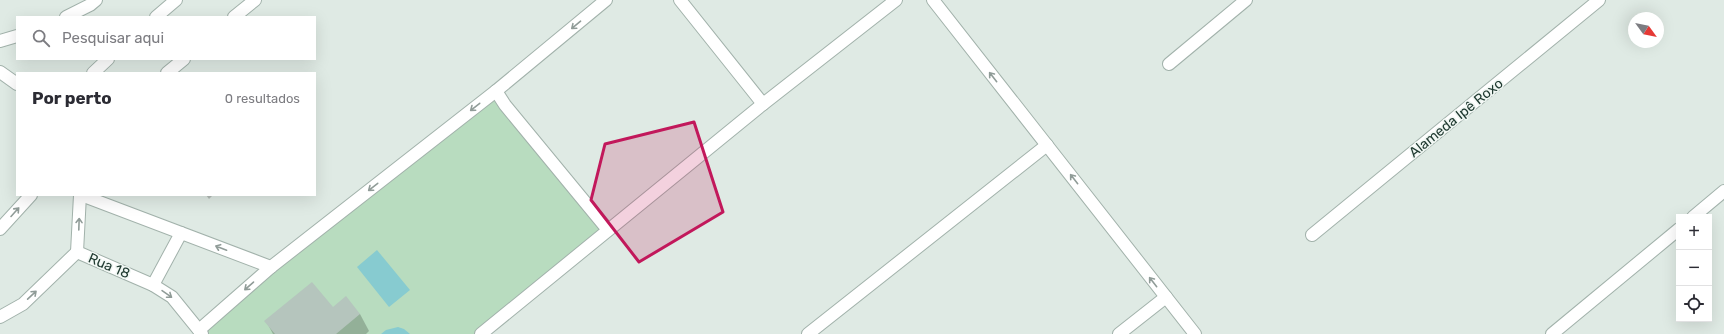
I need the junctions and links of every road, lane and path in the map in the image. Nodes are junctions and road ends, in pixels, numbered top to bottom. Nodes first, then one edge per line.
1 (96, 0) edge
2 (176, 0) edge
3 (255, 0) edge
4 (606, 0) edge
5 (680, 0) edge
6 (896, 0) edge
7 (933, 0) edge
8 (1246, 0) edge
9 (1599, 0) edge
10 (68, 16) edge
11 (157, 16) edge
12 (235, 16) edge
13 (16, 36) edge
14 (0, 41) edge
15 (107, 60) edge
16 (183, 60) edge
17 (1169, 64) dead end
18 (0, 72) edge
19 (94, 72) edge
20 (168, 72) edge
21 (16, 83) edge
22 (496, 91) junction
23 (763, 104) junction
24 (1047, 145) junction
25 (1724, 191) edge
26 (30, 196) edge
27 (80, 196) edge
28 (83, 196) edge
29 (1697, 214) edge
30 (0, 229) edge
31 (608, 230) junction
32 (1676, 231) edge
33 (181, 233) junction
34 (1312, 235) dead end
35 (77, 252) junction
36 (271, 267) junction
37 (153, 285) junction
38 (1166, 297) junction
39 (0, 317) edge
40 (200, 332) edge
41 (481, 334) edge
42 (808, 334) edge
43 (1119, 334) edge
44 (1195, 334) edge
45 (1552, 334) edge

1 - 10 street
2 - 11 street
3 - 12 street
4 -> 22 street
5 - 23 street
6 - 23 street
24 -> 7 street
8 - 17 street
9 - 34 street, Alameda Ipê Roxo
13 - 14 street
15 - 19 street
16 - 20 street
18 - 21 street
22 - 31 street
22 -> 36 street
23 - 31 street
38 -> 24 street
24 - 42 street
25 - 29 street
30 -> 26 street
35 -> 27 street
28 - 33 street
31 - 41 street
32 - 45 street
36 -> 33 street
33 - 37 street
35 - 37 street, Rua 18
39 -> 35 street, Rua 18
36 -> 40 street
37 -> 40 street, Rua 18
38 - 43 street
38 - 44 street

